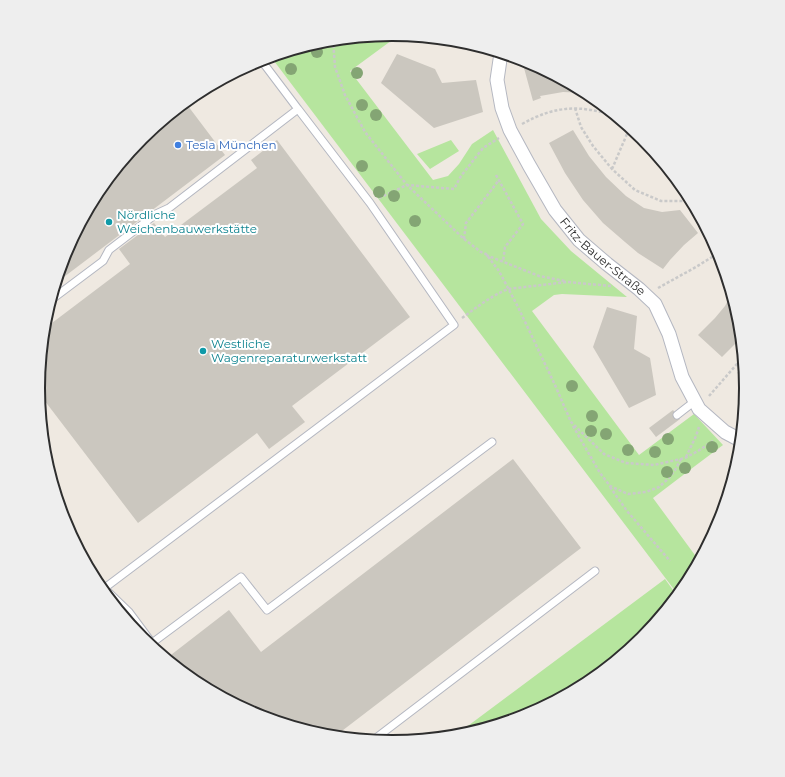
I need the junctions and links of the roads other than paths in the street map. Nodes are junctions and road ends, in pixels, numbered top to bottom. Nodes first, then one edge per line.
1 (500, 58) edge
2 (266, 65) edge
3 (298, 109) junction
4 (58, 295) edge
5 (699, 408) junction
6 (677, 415) dead end
7 (736, 438) edge
8 (492, 442) dead end
9 (595, 571) dead end
10 (107, 586) edge
11 (120, 604) edge
12 (139, 626) edge
13 (156, 643) edge
14 (379, 735) edge

1 - 5 street, Fritz-Bauer-Straße
2 - 3 lane
3 - 4 lane
3 - 10 lane
5 - 6 lane
5 - 7 street, Fritz-Bauer-Straße
8 - 13 lane
9 - 14 lane
11 - 12 lane

